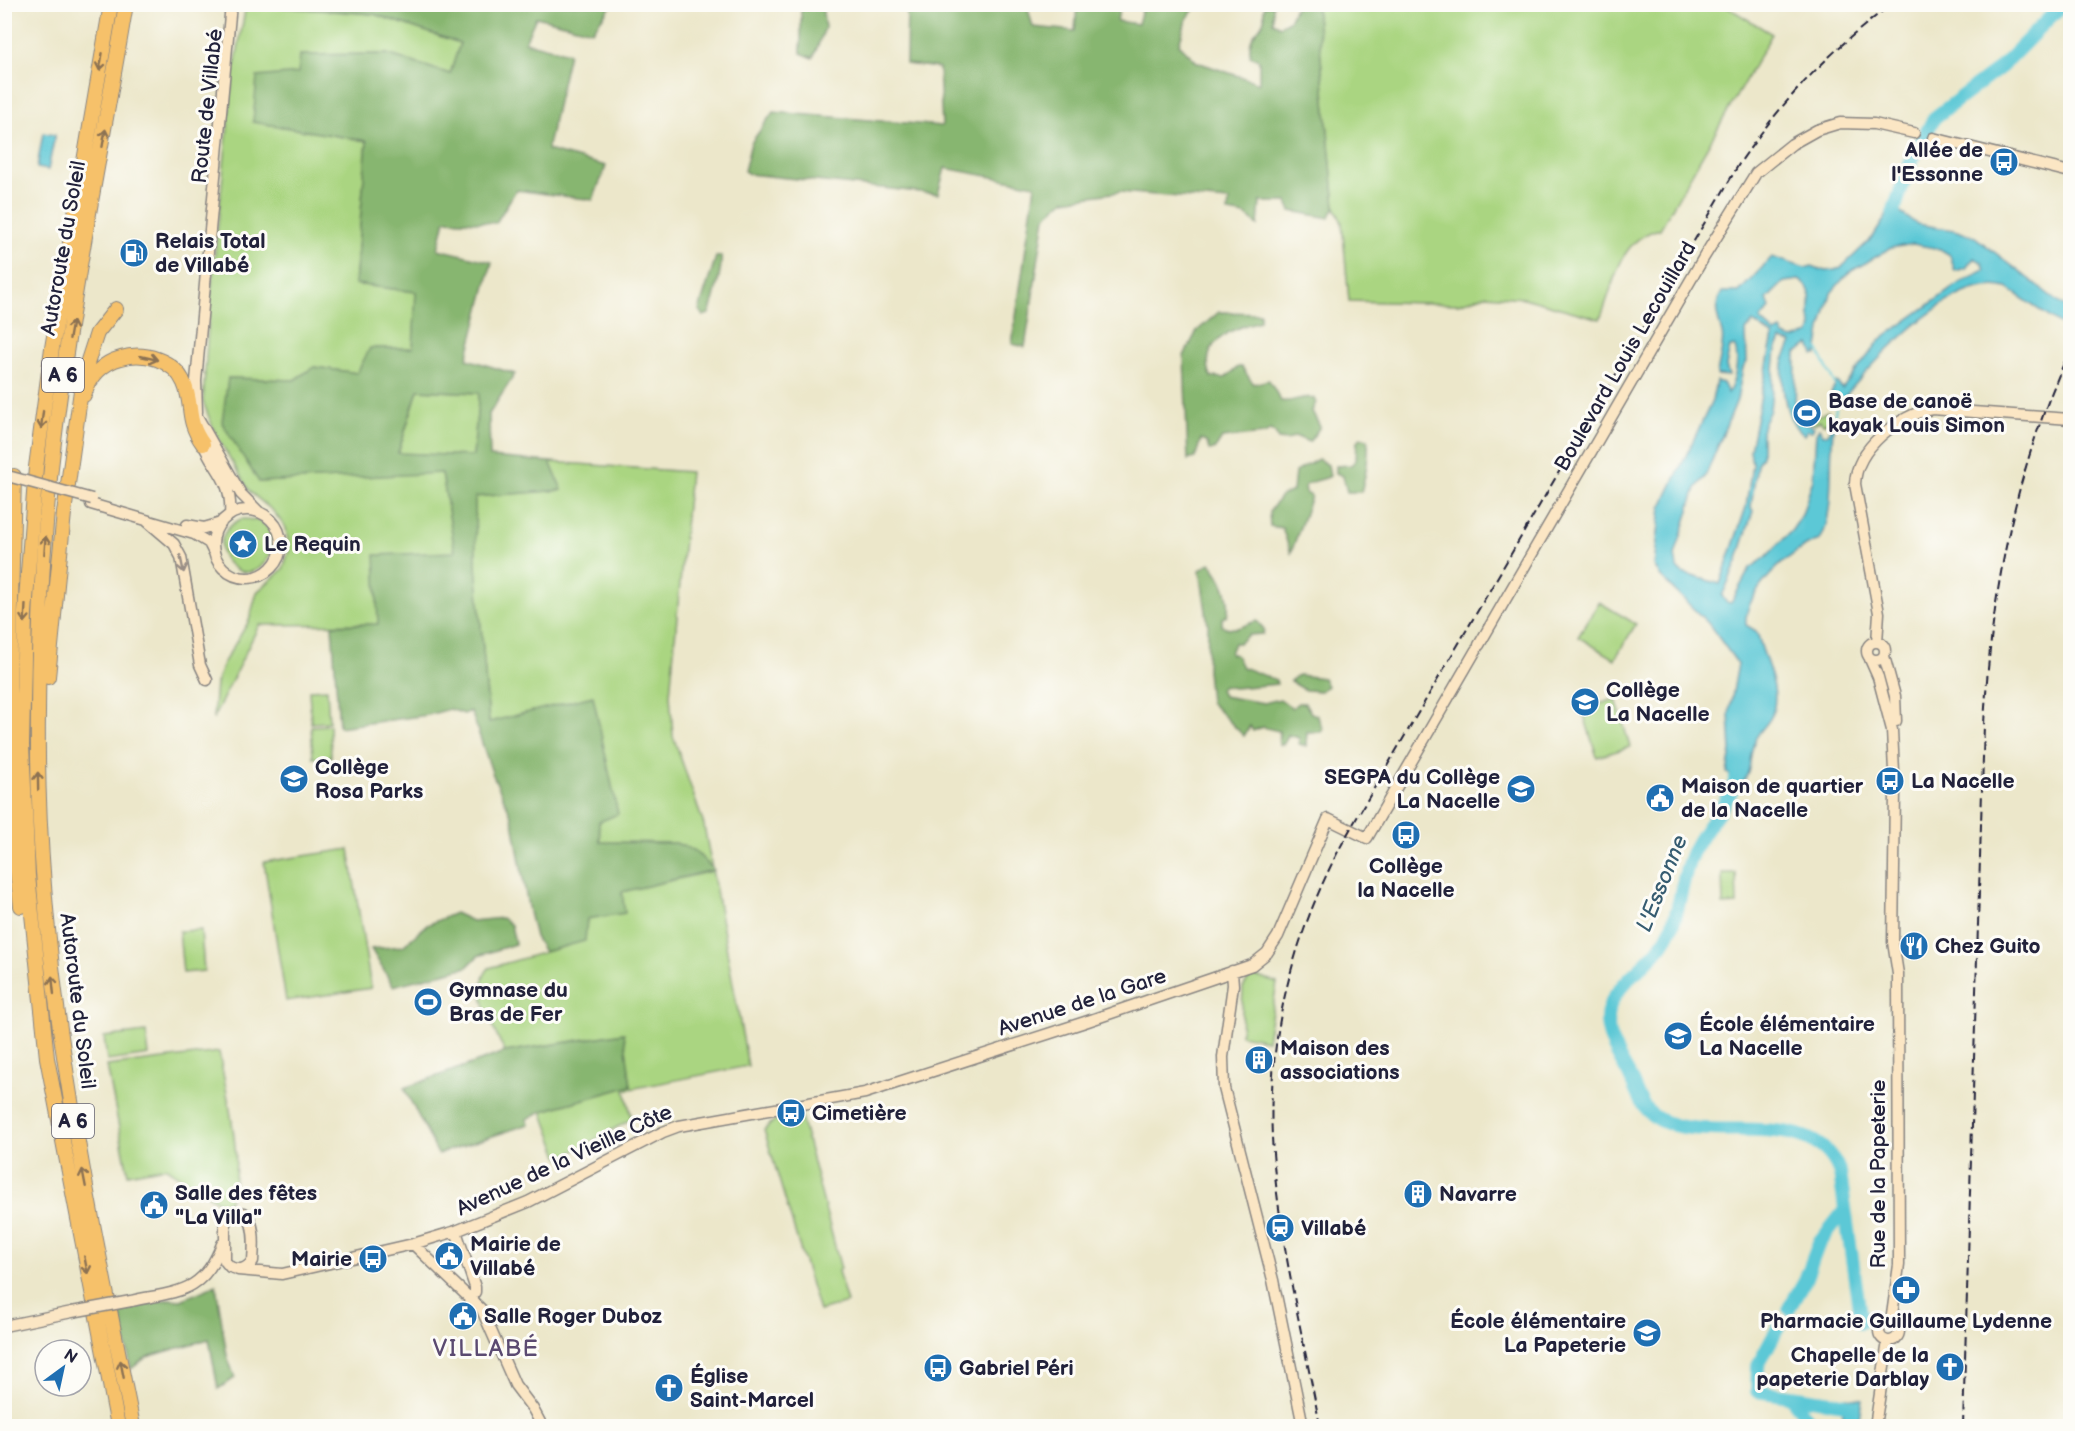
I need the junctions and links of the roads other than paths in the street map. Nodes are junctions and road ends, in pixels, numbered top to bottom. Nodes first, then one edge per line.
1 (111, 4) edge
2 (126, 4) edge
3 (231, 4) edge
4 (238, 4) edge
5 (1914, 133) dead end
6 (1933, 138) dead end
7 (2070, 172) edge
8 (213, 212) junction
9 (116, 309) dead end
10 (78, 411) junction
11 (198, 418) junction
12 (2070, 419) edge
13 (203, 444) junction
14 (8, 477) edge
15 (91, 502) junction
16 (262, 514) junction
17 (225, 519) junction
18 (147, 521) junction
19 (214, 554) junction
20 (1877, 642) junction
21 (1884, 656) junction
22 (1870, 659) junction
23 (207, 680) dead end
24 (1890, 696) junction
25 (4, 750) edge
26 (38, 750) junction
27 (1356, 832) joint
28 (13, 836) junction
29 (1232, 971) junction
30 (47, 1058) junction
31 (760, 1111) joint
32 (456, 1231) junction
33 (225, 1238) junction
34 (413, 1244) junction
35 (253, 1261) junction
36 (234, 1268) junction
37 (267, 1274) junction
38 (201, 1279) junction
39 (469, 1299) junction
40 (4, 1326) edge
41 (118, 1426) edge
42 (133, 1426) edge
43 (542, 1426) edge
44 (1303, 1426) edge
45 (1875, 1426) edge

1 -> 30 highway, Autoroute du Soleil / A 6
26 -> 2 highway, Autoroute du Soleil / A 6
3 - 8 street, Route de Villabé
4 - 8 street, Route de Villabé
5 - 27 street, Boulevard Louis Lecouillard
6 - 7 street
8 - 11 street, Route de Villabé
9 - 10 highway
10 -> 13 highway
10 - 26 highway
11 - 13 street, Route de Villabé
11 - 16 street
12 - 20 street
13 - 17 street
14 - 15 street
14 - 28 highway
15 - 17 street
15 - 18 street
16 - 17 street
16 - 19 street
17 - 19 street
18 - 19 street
18 -> 23 street
20 - 21 street
20 - 22 street
21 - 22 street
21 - 24 street
22 - 24 street
24 - 45 street, Rue de la Papeterie
25 - 28 highway
42 -> 26 highway, Autoroute du Soleil / A 6
27 - 29 street, Avenue de la Gare
28 - 30 highway
29 - 31 street, Avenue de la Gare
29 - 44 street
30 -> 41 highway, Autoroute du Soleil / A 6
31 - 32 street, Avenue de la Vieille Côte
32 - 34 street, Avenue de la Vieille Côte
32 - 39 street
33 - 35 street
33 - 36 street
33 - 38 street
34 - 37 street, Avenue de la Vieille Côte
34 - 39 street
35 - 36 street
35 - 37 street
36 - 37 street, Avenue de la Vieille Côte
36 - 38 street
38 - 40 street, bridge
39 - 43 street

